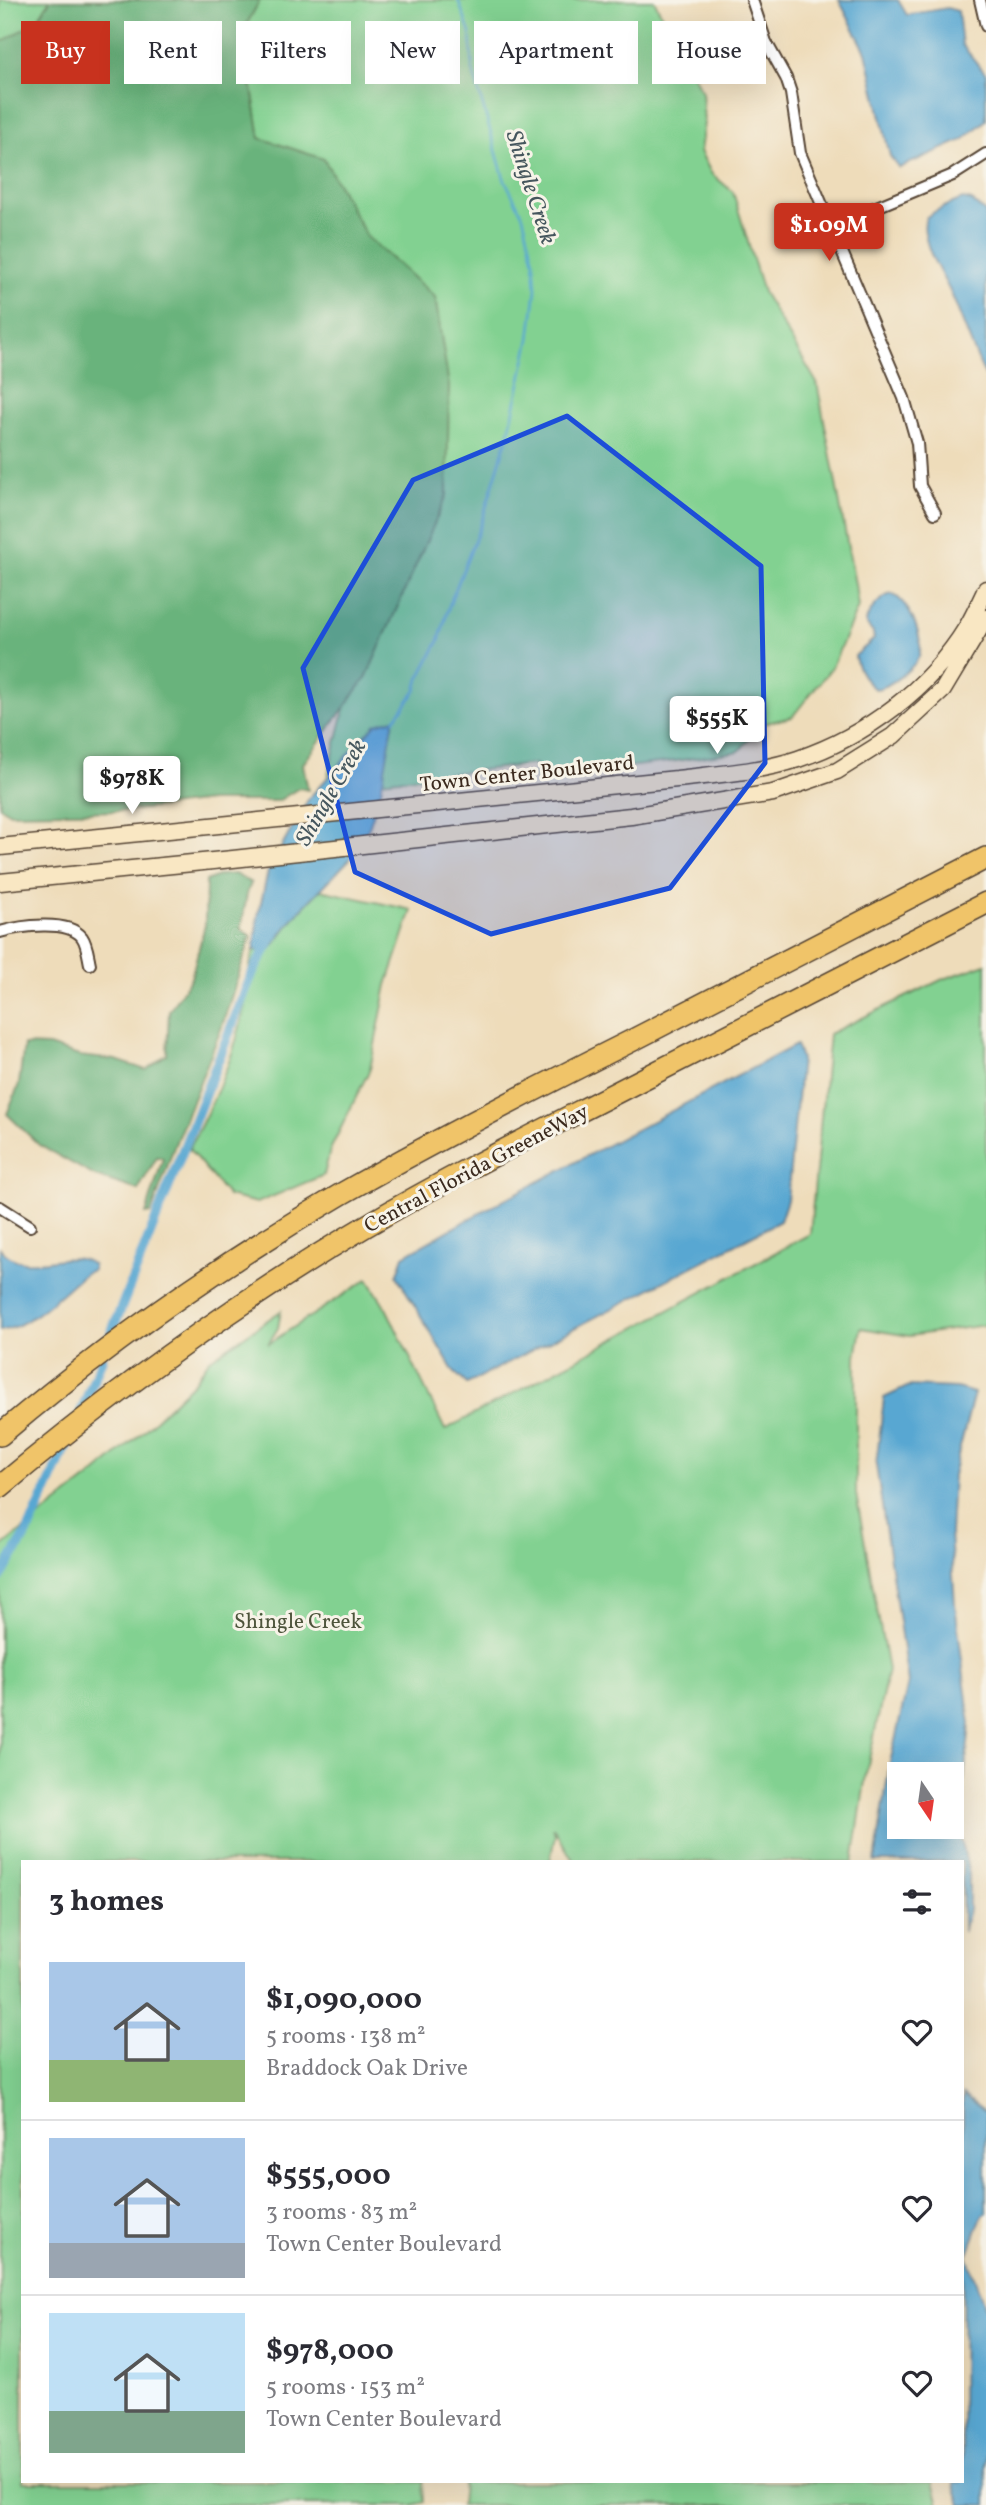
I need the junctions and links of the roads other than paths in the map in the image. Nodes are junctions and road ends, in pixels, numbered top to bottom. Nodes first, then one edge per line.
1 (752, 0) edge
2 (980, 0) edge
3 (986, 26) edge
4 (986, 154) edge
5 (831, 226) junction
6 (935, 513) dead end
7 (986, 589) edge
8 (986, 618) edge
9 (0, 847) edge
10 (986, 858) edge
11 (0, 882) edge
12 (986, 903) edge
13 (0, 932) edge
14 (90, 964) dead end
15 (0, 1207) edge
16 (30, 1226) dead end
17 (0, 1435) edge
18 (0, 1487) edge

1 - 5 street
2 - 3 street
4 - 5 street
5 - 6 street
7 - 9 street, Town Center Boulevard
8 - 11 street
10 - 17 highway, Central Florida GreeneWay
12 - 18 highway, Central Florida GreeneWay
13 - 14 street
15 - 16 street

